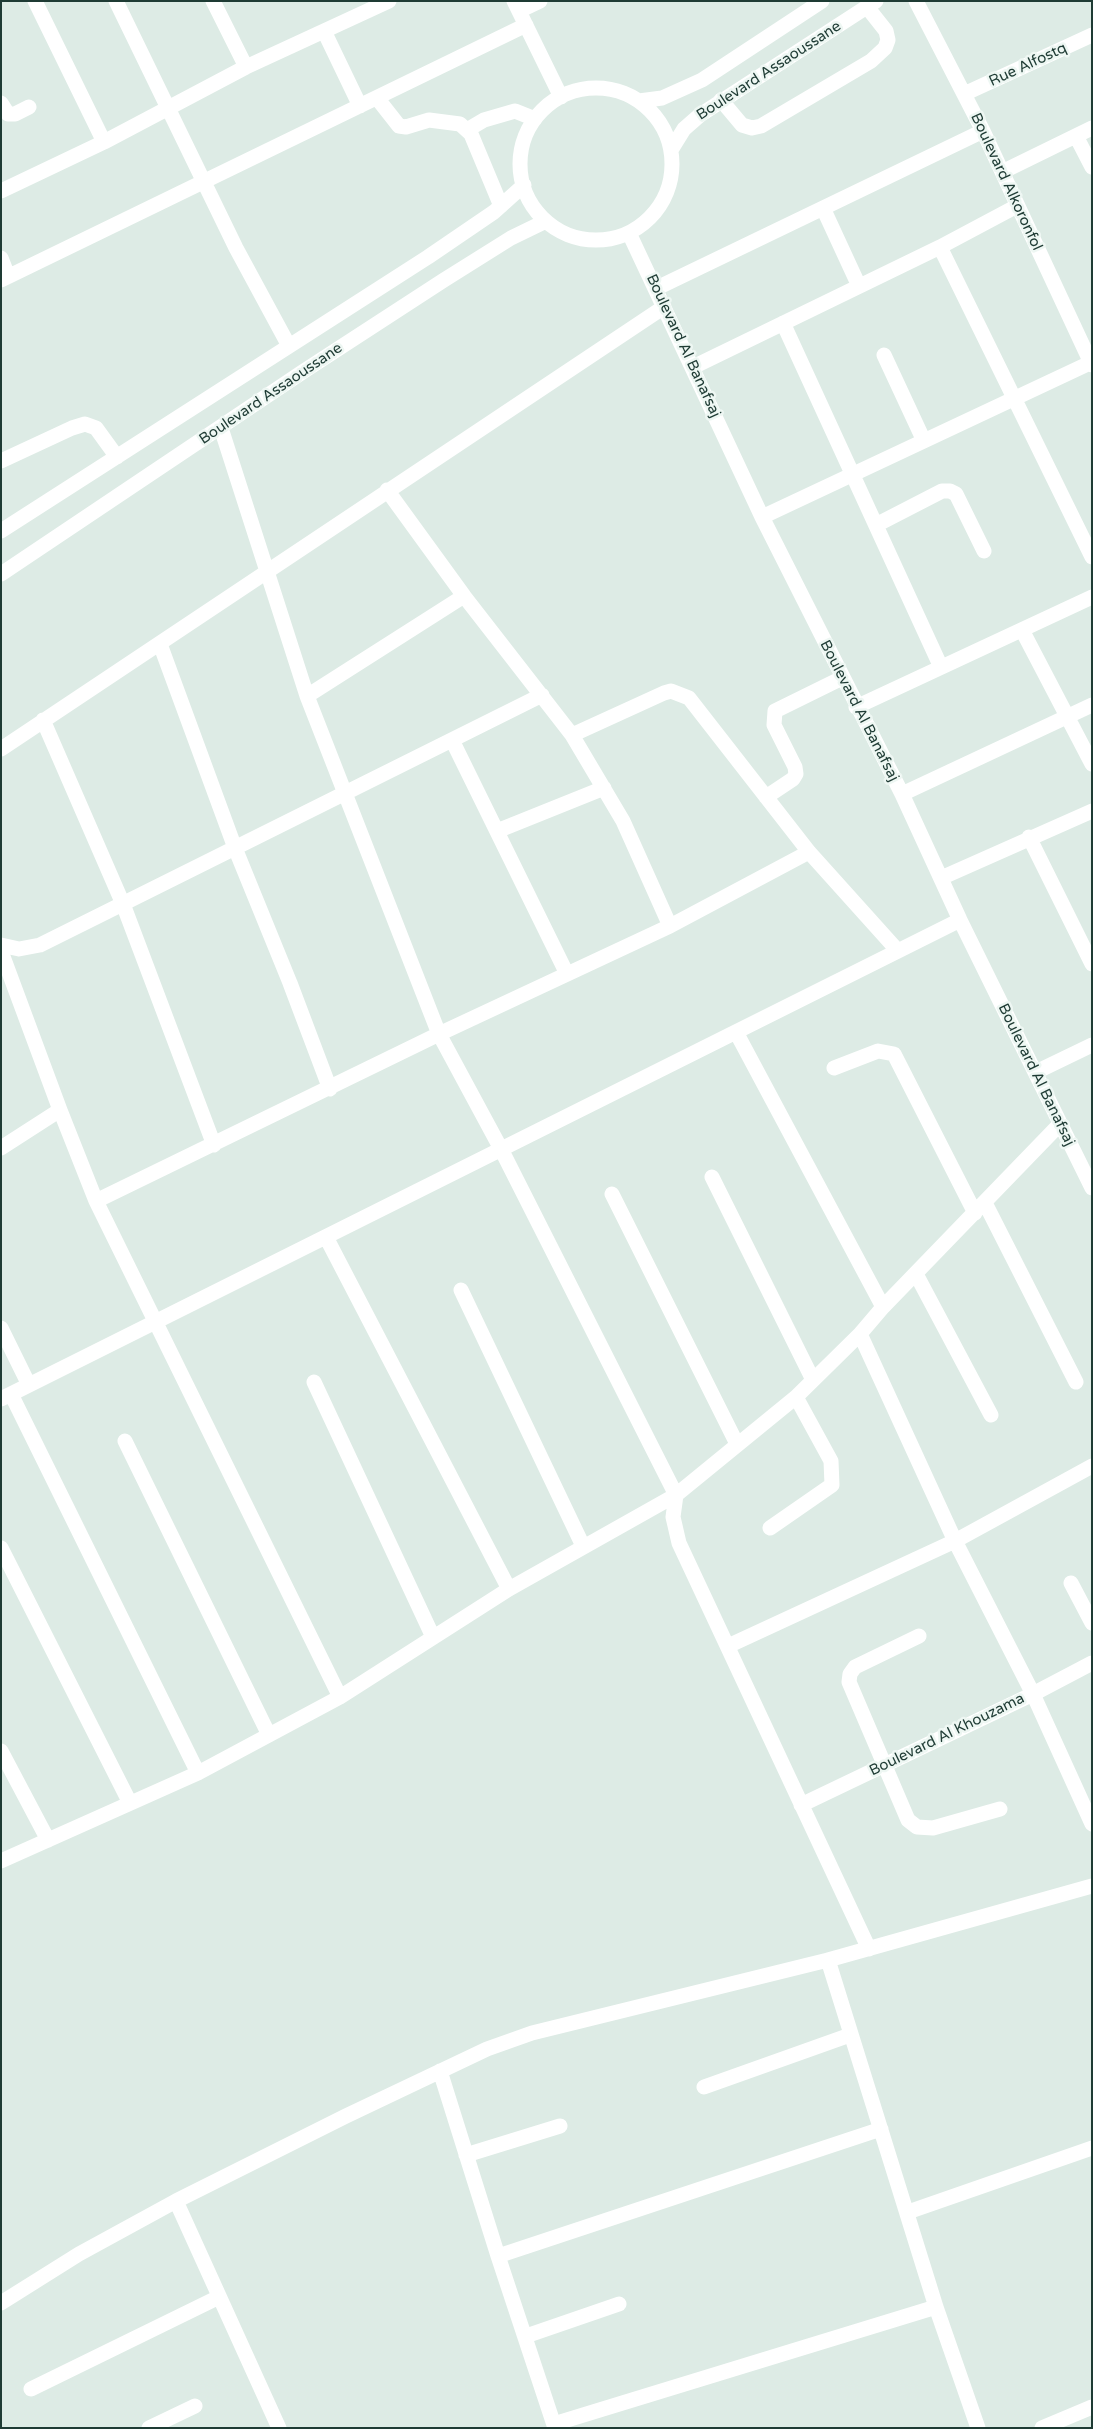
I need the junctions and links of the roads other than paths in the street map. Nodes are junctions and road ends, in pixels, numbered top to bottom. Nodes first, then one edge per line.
1 (35, 1) edge
2 (116, 1) edge
3 (213, 1) edge
4 (389, 1) edge
5 (540, 1) edge
6 (822, 1) edge
7 (916, 1) edge
8 (872, 4) edge
9 (520, 13) edge
10 (324, 31) junction
11 (1092, 36) edge
12 (246, 67) junction
13 (964, 94) junction
14 (561, 97) junction
15 (377, 98) junction
16 (721, 100) junction
17 (639, 101) junction
18 (1, 103) edge
19 (360, 106) junction
20 (29, 107) dead end
21 (168, 108) junction
22 (535, 120) junction
23 (1092, 128) edge
24 (467, 130) junction
25 (983, 131) junction
26 (1076, 136) junction
27 (104, 142) junction
28 (671, 150) junction
29 (1092, 167) edge
30 (1002, 172) junction
31 (204, 182) junction
32 (524, 185) junction
33 (1, 191) edge
34 (501, 206) junction
35 (1017, 206) junction
36 (823, 208) junction
37 (546, 221) junction
38 (629, 233) junction
39 (940, 247) junction
40 (1, 258) edge
41 (5, 278) edge
42 (859, 286) junction
43 (657, 288) junction
44 (664, 307) junction
45 (783, 323) junction
46 (289, 346) junction
47 (884, 355) dead end
48 (1091, 363) edge
49 (693, 367) junction
50 (1014, 400) junction
51 (221, 428) junction
52 (924, 441) junction
53 (117, 456) junction
54 (1, 461) edge
55 (852, 474) junction
56 (387, 490) junction
57 (762, 517) junction
58 (876, 525) junction
59 (1, 531) edge
60 (984, 551) dead end
61 (1092, 557) edge
62 (267, 572) junction
63 (1, 574) edge
64 (464, 596) junction
65 (1092, 596) edge
66 (1022, 630) junction
67 (160, 644) junction
68 (940, 665) junction
69 (842, 678) junction
70 (542, 695) junction
71 (307, 696) junction
72 (1092, 705) edge
73 (856, 706) junction
74 (1068, 716) junction
75 (44, 720) junction
76 (572, 735) junction
77 (452, 740) junction
78 (1, 748) edge
79 (1092, 764) edge
80 (604, 788) junction
81 (344, 794) junction
82 (902, 794) junction
83 (766, 796) junction
84 (1092, 811) edge
85 (497, 831) junction
86 (1029, 838) junction
87 (235, 848) junction
88 (809, 852) junction
89 (941, 878) junction
90 (123, 904) junction
91 (960, 920) junction
92 (670, 926) junction
93 (1, 945) edge
94 (1, 951) edge
95 (898, 951) junction
96 (1092, 964) edge
97 (567, 974) junction
98 (736, 1032) junction
99 (439, 1034) junction
100 (1092, 1045) edge
101 (834, 1068) dead end
102 (1036, 1072) junction
103 (330, 1089) junction
104 (60, 1110) junction
105 (1060, 1125) junction
106 (214, 1145) junction
107 (1, 1148) edge
108 (501, 1149) junction
109 (712, 1177) dead end
110 (1092, 1188) edge
111 (612, 1194) dead end
112 (96, 1201) junction
113 (980, 1208) junction
114 (326, 1237) junction
115 (916, 1274) junction
116 (460, 1290) dead end
117 (883, 1307) junction
118 (155, 1322) junction
119 (1, 1328) edge
120 (860, 1334) junction
121 (813, 1380) junction
122 (314, 1382) dead end
123 (1076, 1382) dead end
124 (29, 1385) junction
125 (6, 1397) edge
126 (796, 1397) junction
127 (991, 1415) dead end
128 (124, 1441) dead end
129 (737, 1444) junction
130 (1092, 1466) edge
131 (676, 1495) junction
132 (770, 1528) dead end
133 (955, 1541) junction
134 (583, 1546) junction
135 (1, 1548) edge
136 (1071, 1584) dead end
137 (509, 1588) junction
138 (1092, 1623) edge
139 (919, 1636) dead end
140 (433, 1637) junction
141 (728, 1646) junction
142 (1092, 1663) edge
143 (1033, 1694) junction
144 (340, 1697) junction
145 (269, 1735) junction
146 (1, 1751) edge
147 (886, 1764) junction
148 (198, 1773) junction
149 (130, 1803) junction
150 (801, 1805) junction
151 (1000, 1809) dead end
152 (1092, 1824) edge
153 (48, 1840) junction
154 (1, 1861) edge
155 (1092, 1886) edge
156 (869, 1949) junction
157 (828, 1960) junction
158 (850, 2036) junction
159 (440, 2071) junction
160 (704, 2087) dead end
161 (560, 2126) dead end
162 (881, 2129) junction
163 (1092, 2148) edge
164 (466, 2155) junction
165 (176, 2201) junction
166 (908, 2212) junction
167 (498, 2256) junction
168 (219, 2297) junction
169 (1, 2303) edge
170 (619, 2304) dead end
171 (936, 2307) junction
172 (526, 2336) junction
173 (31, 2389) dead end
174 (195, 2406) dead end
175 (1092, 2407) edge
176 (555, 2426) edge
177 (149, 2428) edge
178 (280, 2428) edge
179 (978, 2428) edge
180 (1042, 2428) edge

1 - 27 street
2 - 21 street
3 - 12 street
4 - 10 street
5 - 9 street
6 - 17 street, Boulevard Assaoussane
7 - 13 street, Boulevard Alkoronfol
8 - 16 street, Boulevard Assaoussane
8 - 16 street
9 - 14 street
9 - 15 street
10 - 12 street
10 - 19 street
11 - 13 street, Rue Alfostq
12 - 21 street
13 - 25 street, Boulevard Alkoronfol
14 - 17 street
14 - 22 street
15 - 19 street
15 - 24 street
16 - 28 street, Boulevard Assaoussane
17 - 28 street
18 - 20 street
19 - 31 street
21 - 27 street
21 - 31 street
22 - 24 street
22 - 32 street
23 - 26 street
24 - 34 street
25 - 30 street, Boulevard Alkoronfol
25 - 36 street
26 - 29 street
26 - 30 street
27 - 33 street
28 - 38 street
30 - 35 street, Boulevard Alkoronfol
31 - 41 street
31 - 46 street
32 - 34 street, Boulevard Assaoussane
32 - 37 street
34 - 46 street, Boulevard Assaoussane
35 - 39 street
35 - 48 street, Boulevard Alkoronfol
36 - 42 street
36 - 43 street
37 - 38 street
37 - 51 street, Boulevard Assaoussane
38 - 43 street, Boulevard Al Banafsaj
39 - 42 street
39 - 50 street
40 - 41 street
42 - 45 street
43 - 44 street, Boulevard Al Banafsaj
44 - 49 street, Boulevard Al Banafsaj
44 - 56 street
45 - 49 street
45 - 55 street
46 - 53 street, Boulevard Assaoussane
47 - 52 street
48 - 50 street
49 - 57 street, Boulevard Al Banafsaj
50 - 52 street
50 - 61 street
51 - 62 street
51 - 63 street, Boulevard Assaoussane
52 - 55 street
53 - 54 street
53 - 59 street, Boulevard Assaoussane
55 - 57 street
55 - 58 street
56 - 62 street
56 - 64 street
57 - 69 street, Boulevard Al Banafsaj
58 - 60 street
58 - 68 street
62 - 67 street
62 - 71 street
64 - 70 street
64 - 71 street
65 - 66 street
66 - 68 street
66 - 74 street
67 - 75 street
67 - 87 street
68 - 73 street
69 - 73 street, Boulevard Al Banafsaj
69 - 83 street
70 - 76 street
70 - 77 street
71 - 81 street
72 - 74 street
73 - 82 street, Boulevard Al Banafsaj
74 - 79 street
74 - 82 street
75 - 78 street
75 - 90 street
76 - 80 street
76 - 83 street
77 - 81 street
77 - 85 street
80 - 85 street
80 - 92 street
81 - 87 street
81 - 99 street
82 - 89 street, Boulevard Al Banafsaj
83 - 88 street
84 - 86 street
85 - 97 street
86 - 89 street
86 - 96 street
87 - 90 street
87 - 103 street
88 - 92 street
88 - 95 street
89 - 91 street, Boulevard Al Banafsaj
90 - 93 street
90 - 106 street
91 - 95 street
91 - 102 street, Boulevard Al Banafsaj
92 - 97 street
94 - 104 street
95 - 98 street
97 - 99 street
98 - 108 street
98 - 117 street
99 - 103 street
99 - 108 street
100 - 102 street
101 - 113 street
102 - 105 street, Boulevard Al Banafsaj
103 - 106 street
104 - 107 street
104 - 112 street
105 - 110 street, Boulevard Al Banafsaj
105 - 113 street
106 - 112 street
108 - 114 street
108 - 131 street
109 - 121 street
111 - 129 street
112 - 118 street
113 - 115 street
113 - 123 street
114 - 118 street
114 - 137 street
115 - 117 street
115 - 127 street
116 - 134 street
117 - 120 street
118 - 124 street
118 - 144 street
119 - 124 street
120 - 121 street
120 - 133 street
121 - 126 street
122 - 140 street
124 - 125 street
125 - 148 street
126 - 129 street
126 - 132 street
128 - 145 street
129 - 131 street
130 - 133 street
131 - 134 street
131 - 141 street
133 - 141 street
133 - 143 street
134 - 137 street
135 - 149 street
136 - 138 street
137 - 140 street
139 - 147 street
140 - 144 street
141 - 150 street
142 - 143 street, Boulevard Al Khouzama
143 - 147 street, Boulevard Al Khouzama
143 - 152 street
144 - 145 street
145 - 148 street
146 - 153 street
147 - 150 street, Boulevard Al Khouzama
147 - 151 street
148 - 149 street
149 - 153 street
150 - 156 street
153 - 154 street
155 - 156 street
156 - 157 street
157 - 158 street
157 - 159 street
158 - 160 street
158 - 162 street
159 - 164 street
159 - 165 street
161 - 164 street
162 - 166 street
162 - 167 street
163 - 166 street
164 - 167 street
165 - 168 street
165 - 169 street
166 - 171 street
167 - 172 street
168 - 173 street
168 - 178 street
170 - 172 street
171 - 176 street
171 - 179 street
172 - 176 street
174 - 177 street
175 - 180 street

